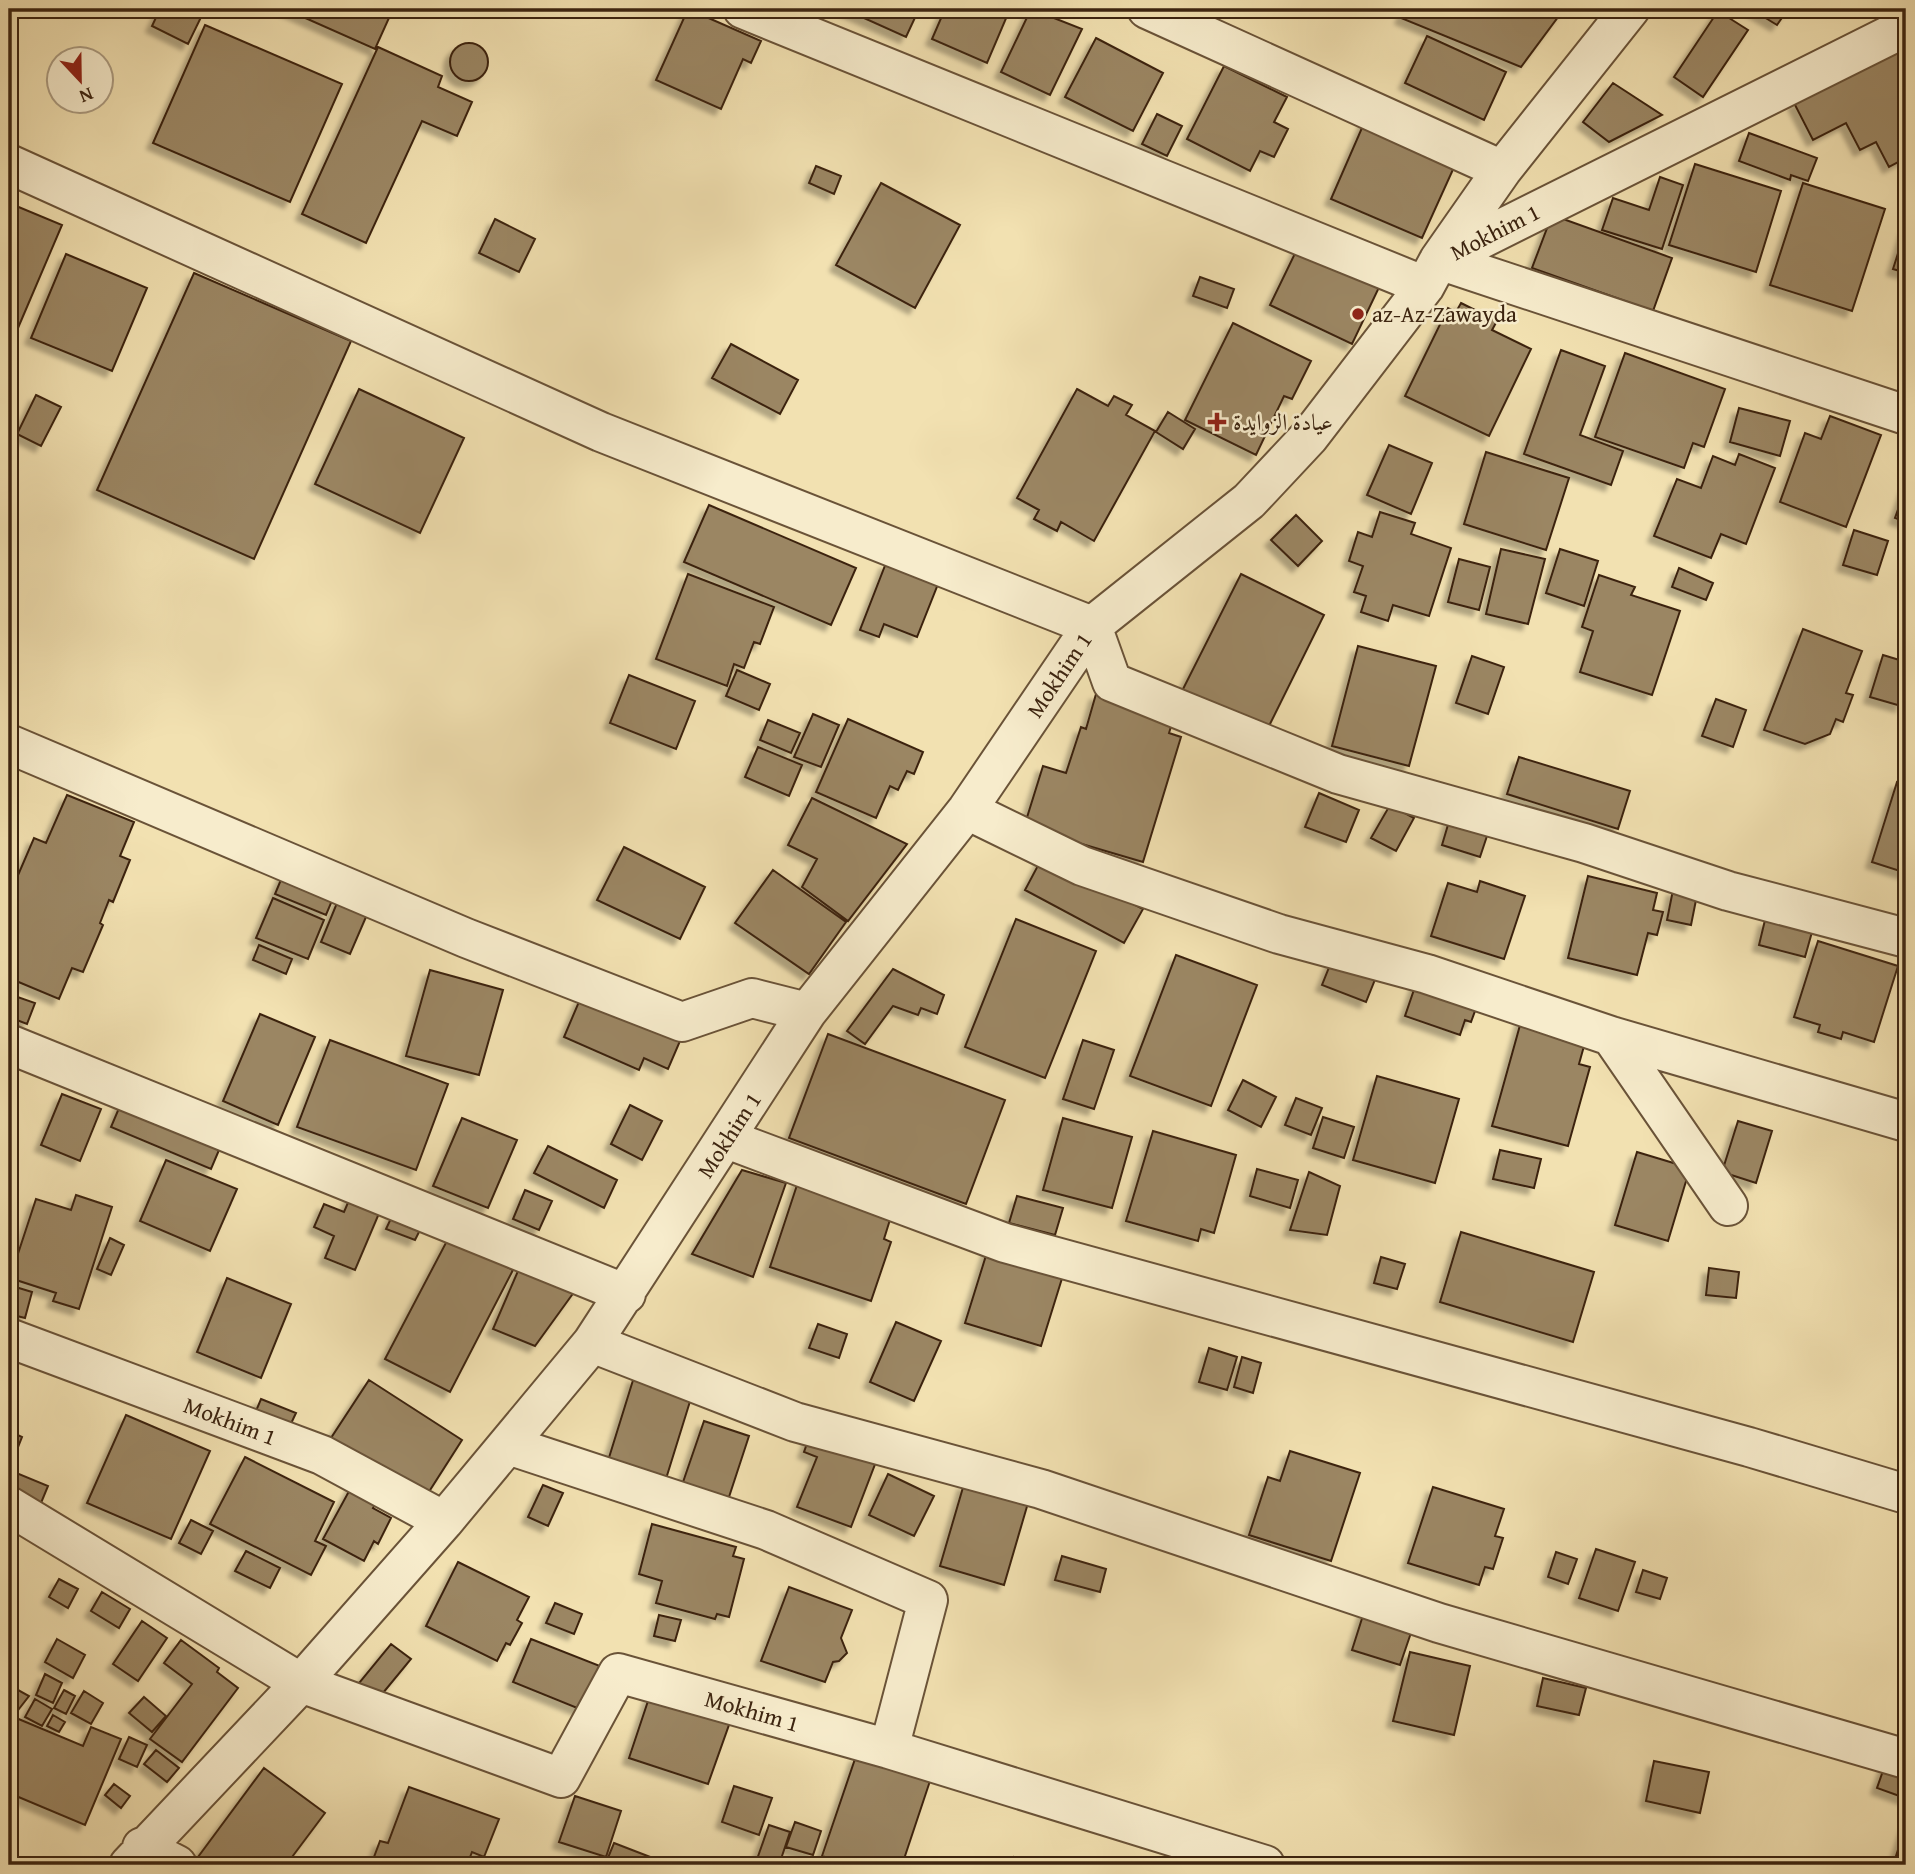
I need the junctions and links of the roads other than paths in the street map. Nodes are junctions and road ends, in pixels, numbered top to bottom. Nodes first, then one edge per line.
1 (743, 9) edge
2 (1147, 9) edge
3 (1630, 9) edge
4 (1906, 27) edge
5 (9, 164) edge
6 (1502, 170) junction
7 (1432, 273) junction
8 (1906, 415) edge
9 (1091, 626) junction
10 (9, 744) edge
11 (967, 810) junction
12 (1906, 938) edge
13 (807, 1012) junction
14 (1611, 1036) junction
15 (9, 1044) edge
16 (1906, 1122) edge
17 (727, 1139) junction
18 (1728, 1206) dead end
19 (626, 1294) junction
20 (9, 1338) edge
21 (592, 1343) junction
22 (508, 1445) junction
23 (1906, 1494) edge
24 (9, 1506) edge
25 (444, 1521) junction
26 (301, 1683) junction
27 (889, 1749) junction
28 (1906, 1759) edge
29 (135, 1856) edge
30 (177, 1865) edge
31 (1265, 1865) edge

1 - 7 street
2 - 6 street
3 - 6 street
4 - 7 street, Mokhim 1
5 - 9 street
6 - 7 street
7 - 8 street
7 - 9 street, Mokhim 1
9 - 11 street, Mokhim 1
9 - 12 street
10 - 13 street
11 - 13 street, Mokhim 1
11 - 14 street
13 - 17 street, Mokhim 1
14 - 16 street
14 - 18 street
15 - 19 street
17 - 19 street, Mokhim 1
17 - 23 street
19 - 21 street, Mokhim 1
20 - 25 street, Mokhim 1
21 - 22 street, Mokhim 1
21 - 28 street
22 - 25 street, Mokhim 1
22 - 27 street
24 - 26 street, Mokhim 1
25 - 26 street, Mokhim 1
26 - 27 street, Mokhim 1
26 - 29 street, Mokhim 1
27 - 31 street, Mokhim 1
29 - 30 street

